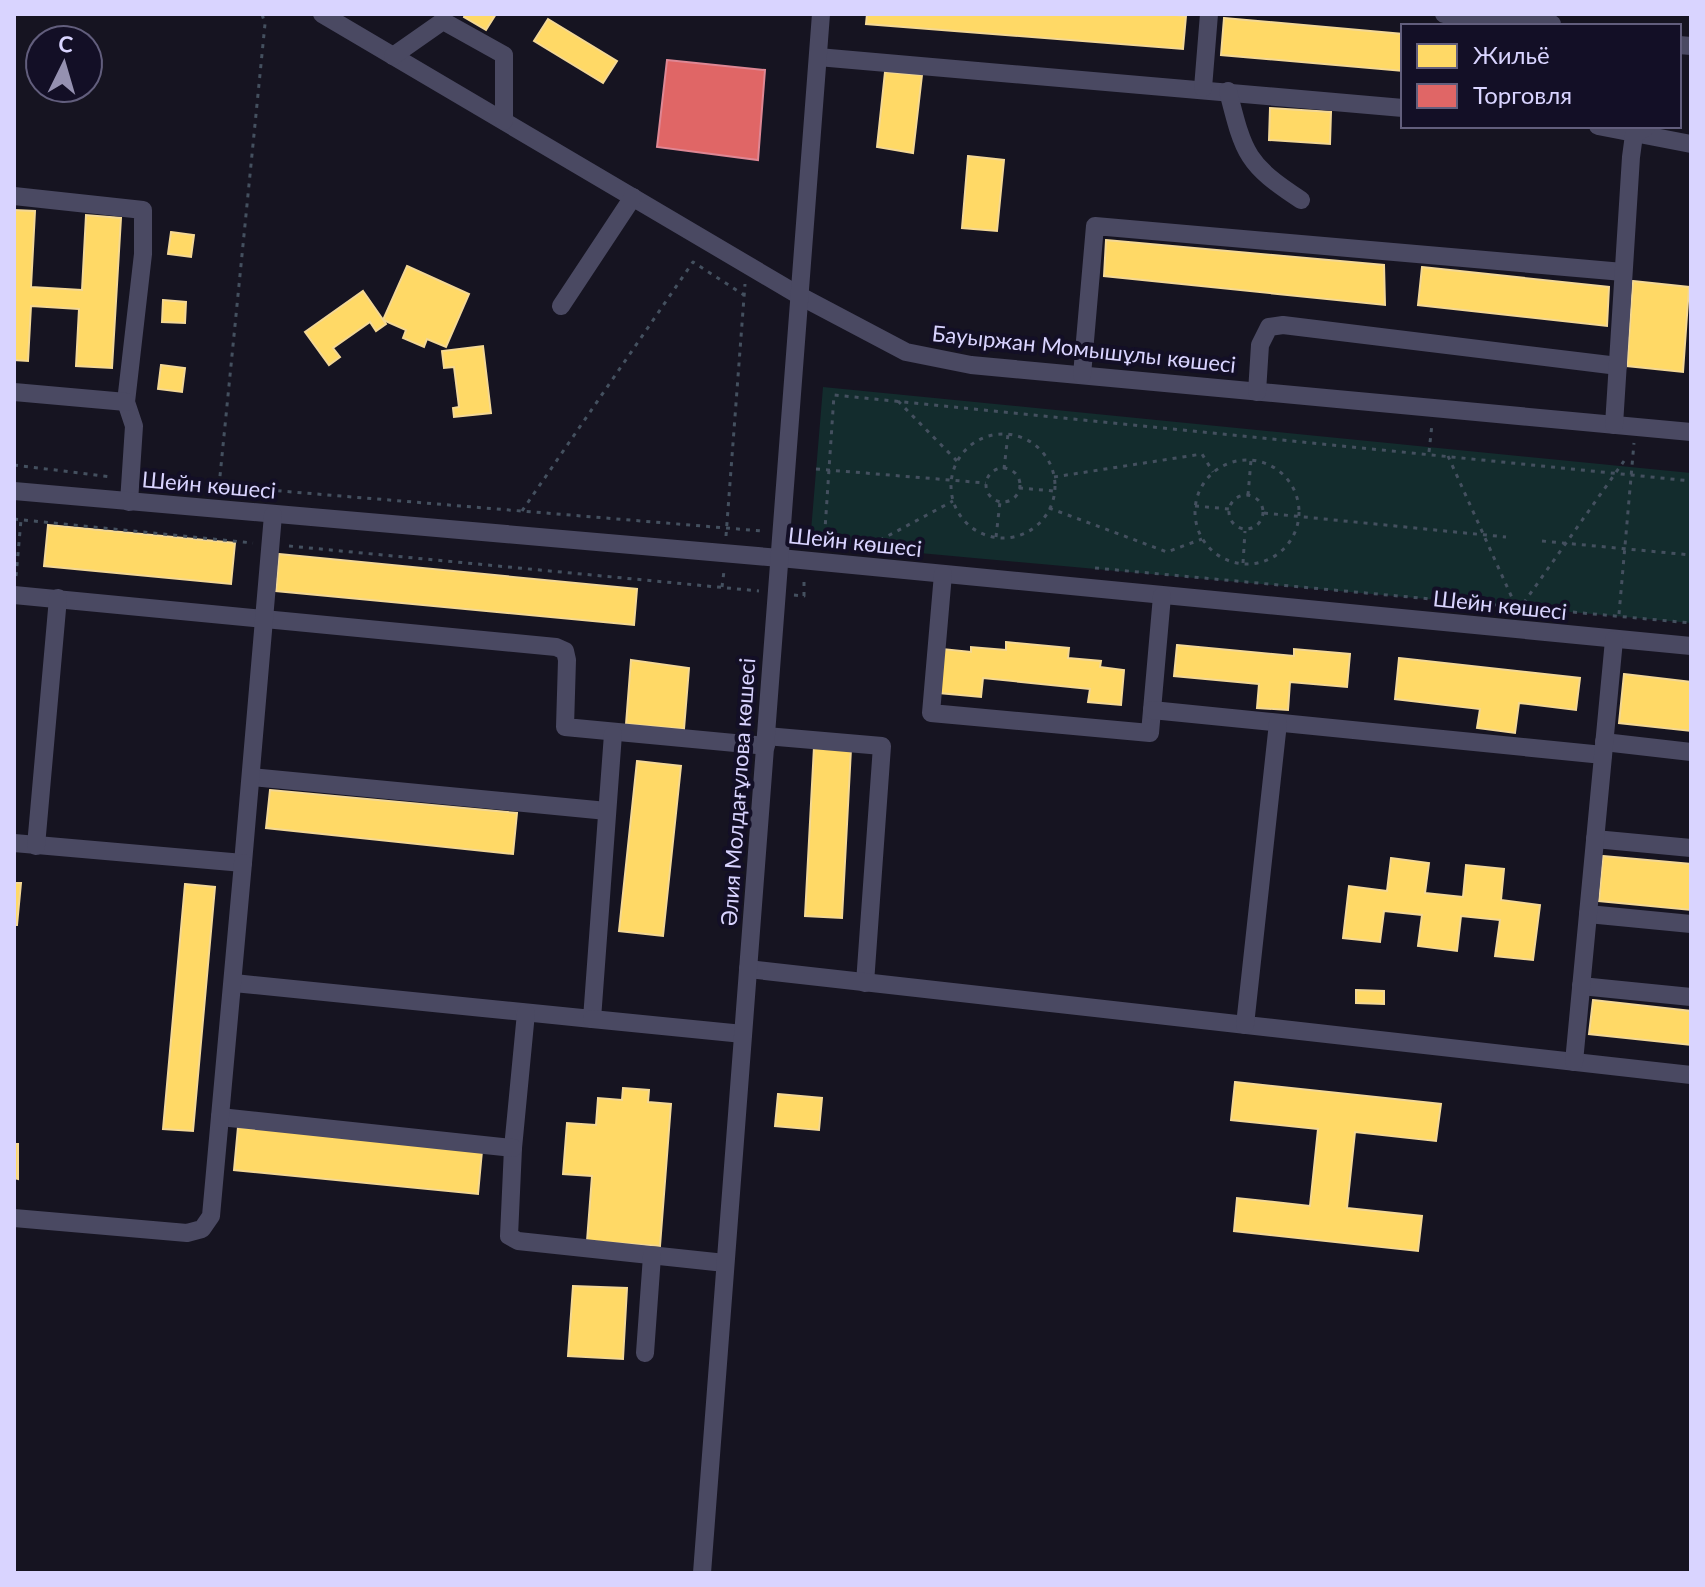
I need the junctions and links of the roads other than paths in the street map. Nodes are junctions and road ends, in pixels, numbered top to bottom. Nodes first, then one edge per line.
1 (322, 14) edge
2 (821, 14) edge
3 (1207, 14) edge
4 (1444, 14) edge
5 (1552, 24) dead end
6 (393, 56) junction
7 (818, 57) junction
8 (1203, 88) junction
9 (1228, 91) junction
10 (1401, 108) edge
11 (504, 121) junction
12 (1615, 128) edge
13 (1641, 131) edge
14 (1691, 144) edge
15 (14, 196) edge
16 (633, 197) junction
17 (1301, 200) dead end
18 (1623, 272) junction
19 (800, 296) junction
20 (561, 306) dead end
21 (1618, 366) junction
22 (1082, 375) junction
23 (14, 392) edge
24 (1257, 392) junction
25 (126, 402) junction
26 (1614, 425) junction
27 (1691, 432) edge
28 (14, 491) edge
29 (129, 502) junction
30 (273, 515) junction
31 (780, 558) junction
32 (943, 574) junction
33 (14, 595) edge
34 (1162, 596) junction
35 (58, 598) junction
36 (265, 617) junction
37 (1614, 640) junction
38 (1691, 646) edge
39 (1152, 710) junction
40 (1278, 723) junction
41 (613, 734) junction
42 (766, 741) junction
43 (1604, 749) junction
44 (1691, 752) edge
45 (252, 777) junction
46 (607, 811) junction
47 (1595, 839) junction
48 (14, 843) edge
49 (36, 846) junction
50 (1691, 848) edge
51 (243, 863) junction
52 (1588, 914) junction
53 (1691, 924) edge
54 (748, 969) junction
55 (234, 983) junction
56 (865, 983) junction
57 (1581, 986) junction
58 (1691, 997) edge
59 (526, 1013) junction
60 (592, 1019) junction
61 (1245, 1025) junction
62 (743, 1034) junction
63 (1574, 1062) junction
64 (1691, 1075) edge
65 (220, 1117) junction
66 (513, 1148) junction
67 (14, 1218) edge
68 (652, 1256) junction
69 (725, 1263) junction
70 (645, 1353) dead end
71 (702, 1573) edge

1 - 6 street, Бауыржан Момышұлы көшесі
2 - 7 street, Әлия Молдағұлова көшесі
3 - 8 street
4 - 5 street
6 - 11 street, Бауыржан Момышұлы көшесі
6 - 11 street
7 - 8 street
7 - 19 street, Әлия Молдағұлова көшесі
8 - 9 street
9 - 10 street
9 - 17 street
11 - 16 street, Бауыржан Момышұлы көшесі
12 - 13 street
13 - 14 street
13 - 18 street
15 - 25 street
16 - 19 street, Бауыржан Момышұлы көшесі
16 - 20 street
18 - 21 street
18 - 22 street
19 - 22 street, Бауыржан Момышұлы көшесі
19 - 31 street, Әлия Молдағұлова көшесі
21 - 24 street
21 - 26 street
22 - 24 street, Бауыржан Момышұлы көшесі
23 - 25 street
24 - 26 street, Бауыржан Момышұлы көшесі
25 - 29 street
26 - 27 street, Бауыржан Момышұлы көшесі
28 - 29 street, Шейн көшесі
29 - 30 street, Шейн көшесі
30 - 31 street, Шейн көшесі
30 - 36 street
31 - 32 street, Шейн көшесі
31 - 42 street, Әлия Молдағұлова көшесі
32 - 34 street, Шейн көшесі
32 - 39 street
33 - 35 street
34 - 37 street, Шейн көшесі
34 - 39 street
35 - 36 street
35 - 49 street
36 - 41 street
36 - 45 street
37 - 38 street, Шейн көшесі
37 - 43 street
39 - 40 street
40 - 43 street
40 - 61 street
41 - 42 street
41 - 46 street
42 - 54 street, Әлия Молдағұлова көшесі
42 - 56 street
43 - 44 street
43 - 47 street
45 - 46 street
45 - 51 street
46 - 60 street
47 - 50 street
47 - 52 street
48 - 49 street
49 - 51 street
51 - 55 street
52 - 53 street
52 - 57 street
54 - 56 street
54 - 62 street, Әлия Молдағұлова көшесі
55 - 59 street
55 - 65 street
56 - 61 street
57 - 58 street
57 - 63 street
59 - 60 street
59 - 66 street
60 - 62 street
61 - 63 street
62 - 69 street, Әлия Молдағұлова көшесі
63 - 64 street
65 - 66 street
65 - 67 street
66 - 68 street
68 - 69 street
68 - 70 street
69 - 71 street, Әлия Молдағұлова көшесі

